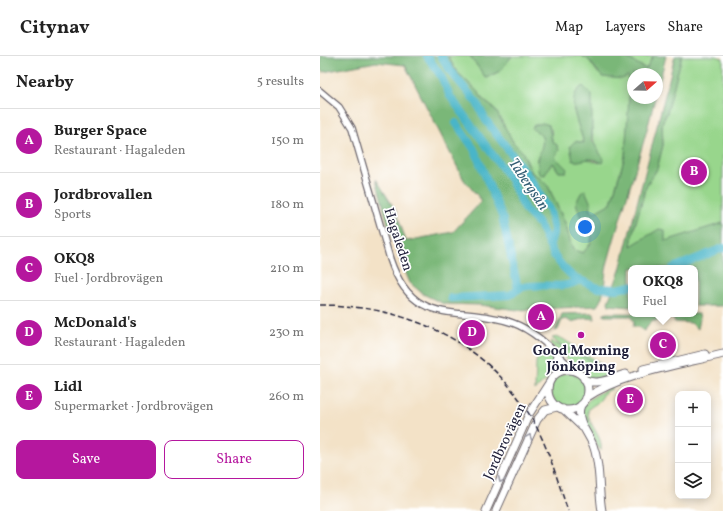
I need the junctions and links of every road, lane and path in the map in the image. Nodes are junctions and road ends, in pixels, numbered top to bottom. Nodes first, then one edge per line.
1 (320, 91) edge
2 (723, 350) edge
3 (555, 353) junction
4 (723, 354) edge
5 (723, 359) edge
6 (576, 372) junction
7 (556, 374) junction
8 (584, 379) junction
9 (549, 383) junction
10 (612, 383) junction
11 (583, 402) junction
12 (560, 408) junction
13 (589, 436) junction
14 (486, 511) edge
15 (496, 511) edge
16 (602, 511) edge

1 - 3 street, Hagaleden
2 - 8 main road
3 - 6 street, Hagaleden
3 - 7 street
4 - 10 main road
5 - 10 main road
6 - 7 main road
6 - 8 main road
7 - 9 main road
8 - 11 main road
9 - 12 main road
9 -> 14 main road, Jordbrovägen
10 - 11 main road
11 - 12 main road
11 - 13 main road
12 - 13 main road
15 -> 12 main road, Jordbrovägen
13 - 16 main road

